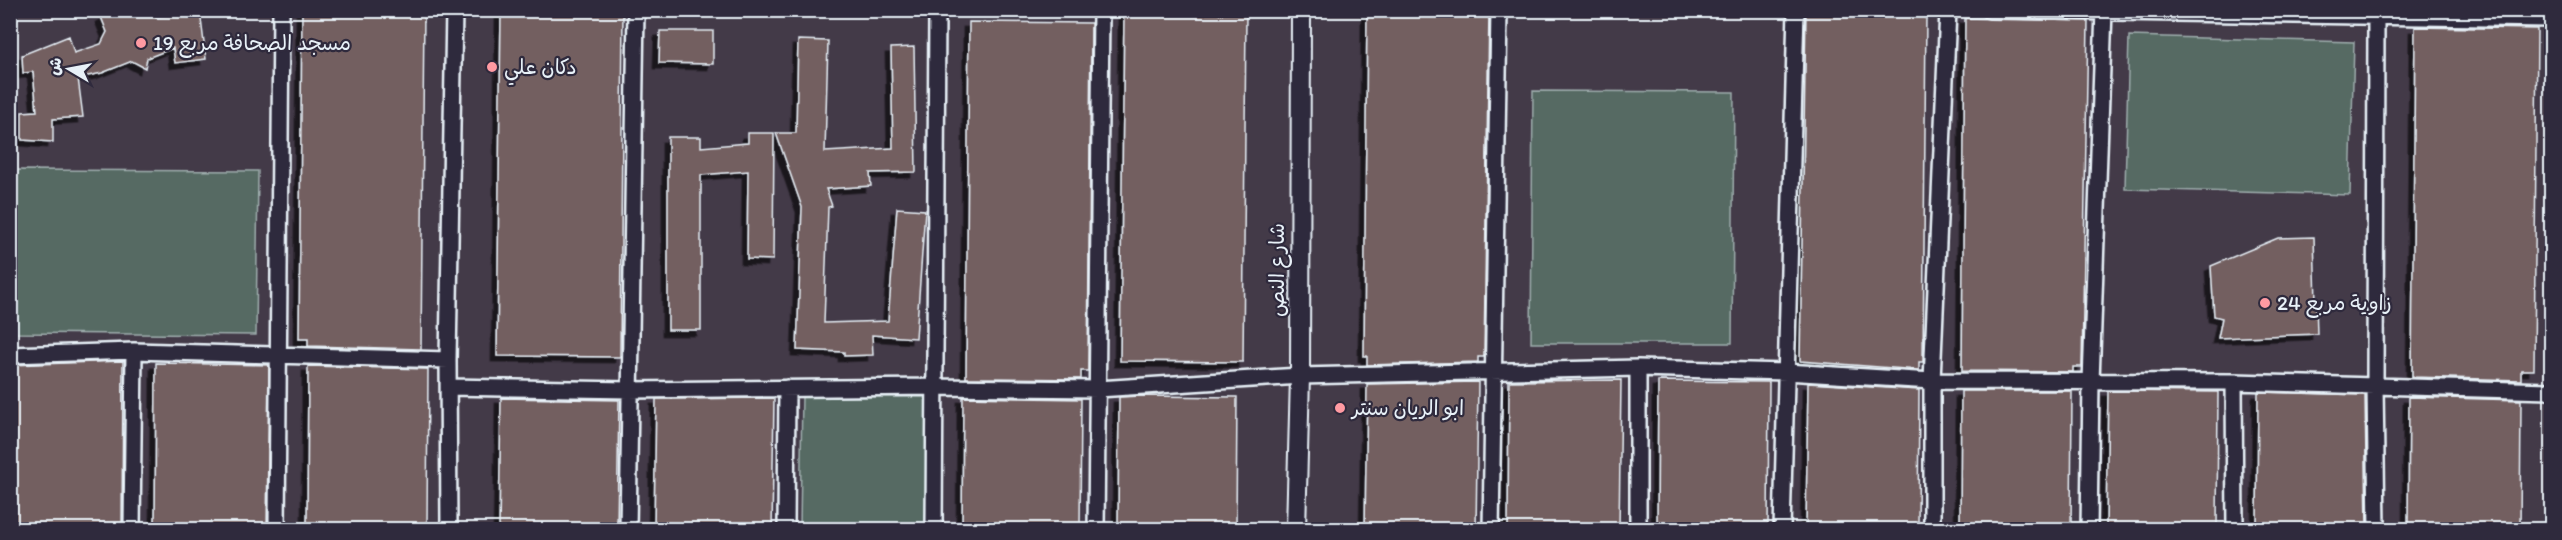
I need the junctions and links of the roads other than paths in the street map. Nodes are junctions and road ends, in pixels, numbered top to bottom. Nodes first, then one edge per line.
1 (281, 10) edge
2 (454, 10) edge
3 (636, 10) edge
4 (937, 10) edge
5 (1101, 10) edge
6 (1301, 10) edge
7 (1499, 10) edge
8 (1796, 10) edge
9 (1948, 10) edge
10 (1989, 10) edge
11 (2104, 11) edge
12 (2254, 12) edge
13 (2376, 16) junction
14 (2552, 19) edge
15 (134, 351) junction
16 (10, 355) edge
17 (277, 356) junction
18 (448, 360) junction
19 (1638, 368) junction
20 (1495, 371) junction
21 (1786, 372) junction
22 (1300, 376) junction
23 (1932, 381) junction
24 (2091, 382) junction
25 (2234, 382) junction
26 (2374, 386) junction
27 (449, 387) junction
28 (935, 387) junction
29 (787, 388) junction
30 (1098, 389) junction
31 (629, 390) junction
32 (2552, 391) edge
33 (132, 530) edge
34 (277, 530) edge
35 (449, 530) edge
36 (628, 530) edge
37 (786, 530) edge
38 (934, 530) edge
39 (1096, 530) edge
40 (1296, 530) edge
41 (1491, 530) edge
42 (1638, 530) edge
43 (1782, 530) edge
44 (1932, 530) edge
45 (2089, 530) edge
46 (2235, 530) edge
47 (2377, 530) edge

1 - 17 street
2 - 18 street
3 - 31 street
4 - 28 street
5 - 30 street
6 - 22 street, شارع النص
7 - 20 street
8 - 21 street
9 - 23 street
10 - 11 street
11 - 12 street
11 - 24 street
12 - 13 street
13 - 14 street
13 - 26 street
15 - 16 street
15 - 17 street
15 - 33 street
17 - 18 street
17 - 34 street
18 - 27 street
19 - 20 street
19 - 21 street
19 - 42 street
20 - 22 street
20 - 41 street
21 - 23 street
21 - 43 street
22 - 30 street
22 - 40 street, شارع النص
23 - 24 street
23 - 44 street
24 - 25 street
24 - 45 street
25 - 26 street
25 - 46 street
26 - 32 street
26 - 47 street
27 - 31 street
27 - 35 street
28 - 29 street
28 - 30 street
28 - 38 street
29 - 31 street
29 - 37 street
30 - 39 street
31 - 36 street

